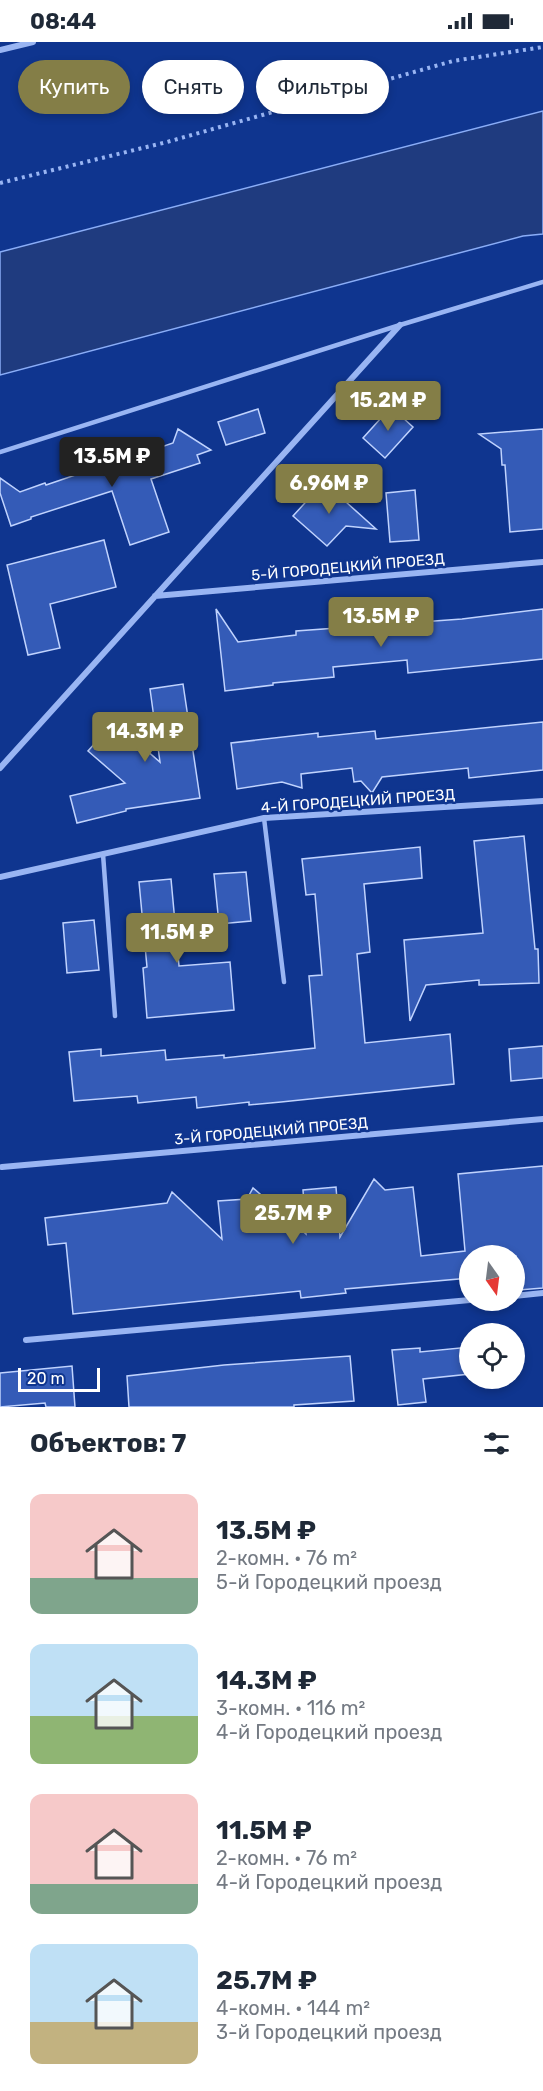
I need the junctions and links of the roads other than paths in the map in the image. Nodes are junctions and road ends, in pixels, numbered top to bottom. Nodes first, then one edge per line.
1 (33, 42) edge
2 (0, 50) edge
3 (543, 282) edge
4 (400, 325) junction
5 (0, 452) edge
6 (543, 562) edge
7 (154, 597) junction
8 (0, 768) edge
9 (543, 801) edge
10 (264, 818) junction
11 (104, 854) junction
12 (0, 877) edge
13 (284, 982) dead end
14 (115, 1016) dead end
15 (543, 1119) edge
16 (2, 1167) dead end
17 (543, 1293) edge
18 (525, 1295) edge
19 (459, 1301) edge
20 (26, 1340) dead end

1 - 2 street
3 - 4 lane
4 - 5 lane
4 - 7 street
6 - 7 street, 5-Й ГОРОДЕЦКИЙ ПРОЕЗД
7 - 8 street
9 - 10 street, 4-Й ГОРОДЕЦКИЙ ПРОЕЗД
10 - 11 street, 4-Й ГОРОДЕЦКИЙ ПРОЕЗД
10 - 13 lane
11 - 12 street, 4-Й ГОРОДЕЦКИЙ ПРОЕЗД
11 - 14 lane
15 - 16 street, 3-Й ГОРОДЕЦКИЙ ПРОЕЗД
17 - 18 street
19 - 20 street

